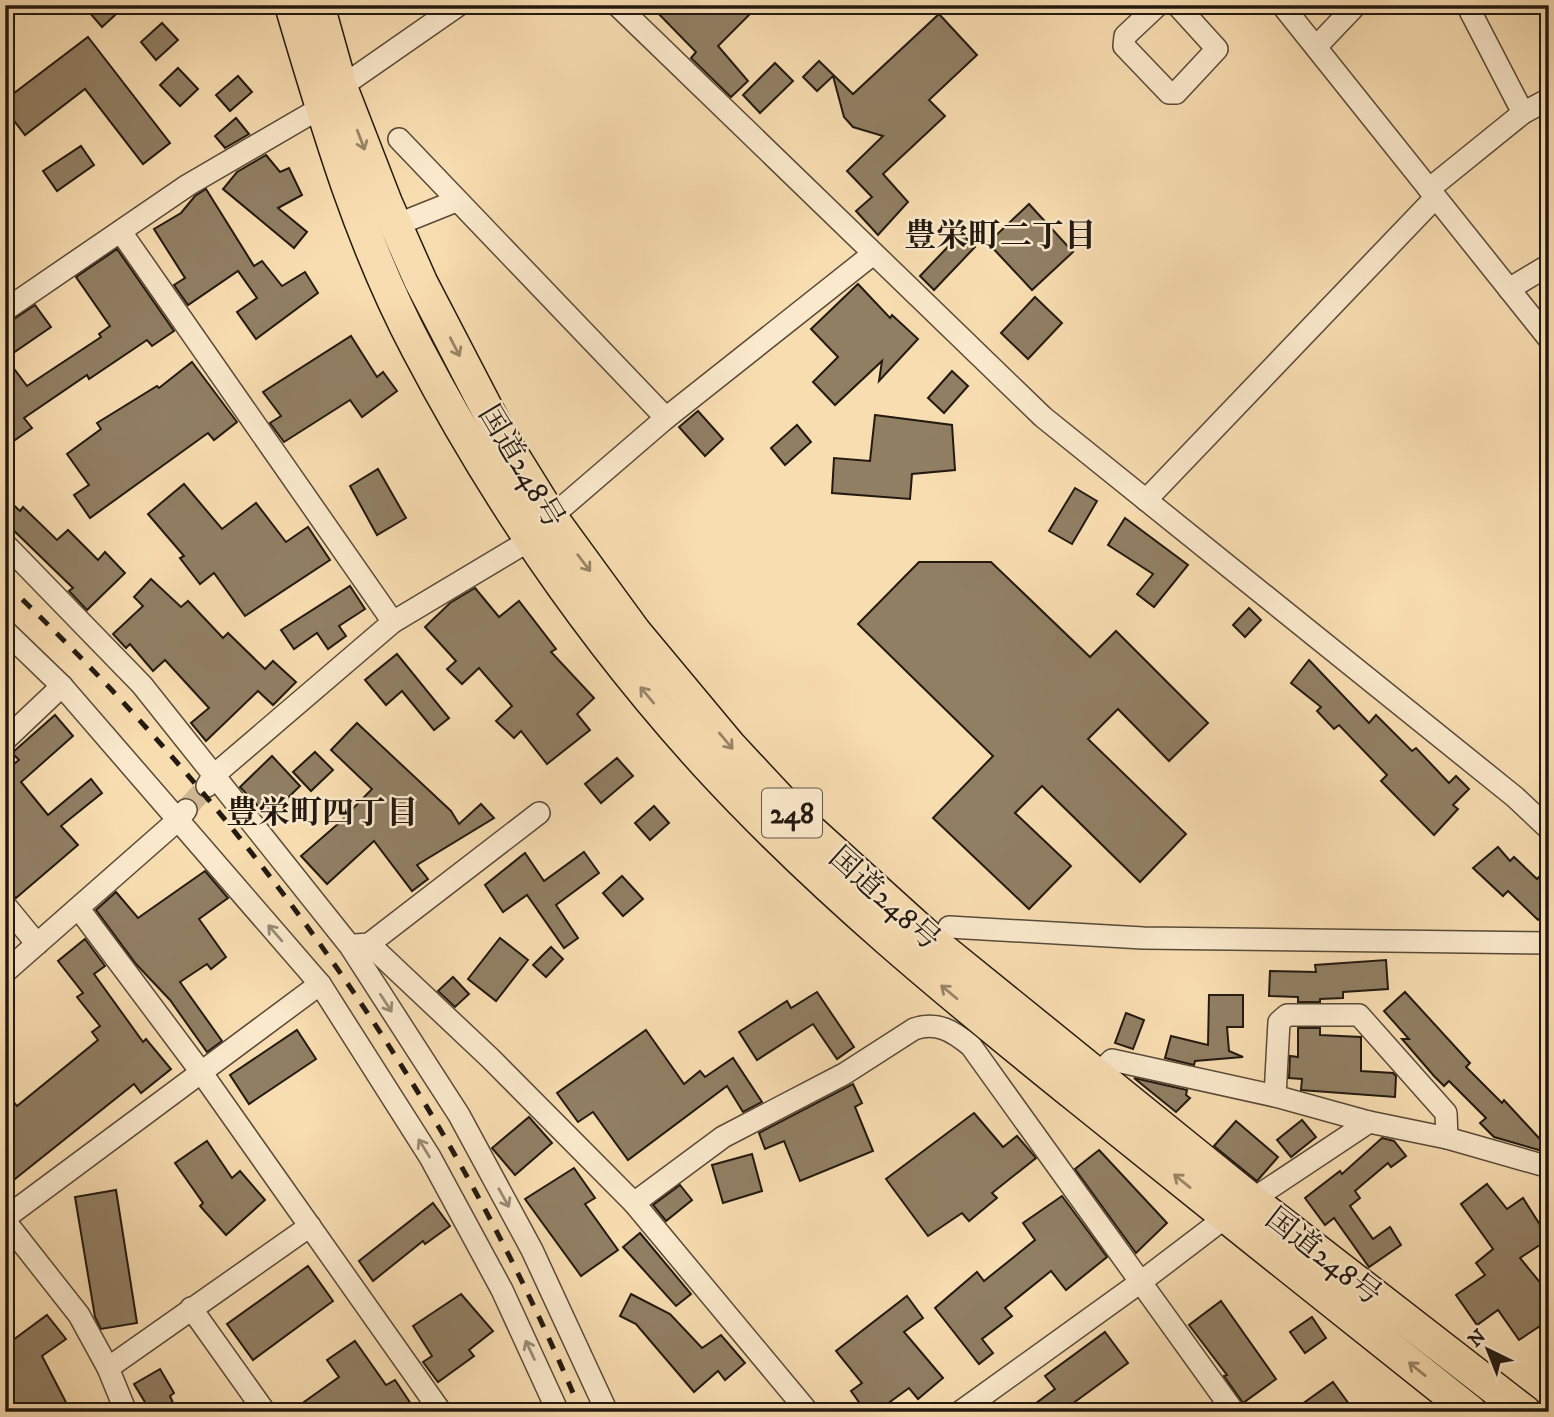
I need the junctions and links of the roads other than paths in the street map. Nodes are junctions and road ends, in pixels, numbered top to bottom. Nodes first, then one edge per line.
1 (291, 5) edge
2 (318, 5) edge
3 (459, 5) edge
4 (617, 5) edge
5 (1158, 5) edge
6 (1177, 5) edge
7 (1282, 5) edge
8 (1356, 5) edge
9 (1466, 5) edge
10 (1316, 47) junction
11 (331, 97) junction
12 (1549, 99) edge
13 (1523, 113) junction
14 (399, 139) dead end
15 (1432, 193) junction
16 (456, 201) junction
17 (396, 225) junction
18 (121, 232) junction
19 (873, 254) junction
20 (1549, 265) edge
21 (1509, 289) junction
22 (5, 310) edge
23 (1549, 339) edge
24 (666, 418) junction
25 (1146, 500) junction
26 (551, 517) junction
27 (530, 540) junction
28 (5, 544) edge
29 (393, 622) junction
30 (5, 631) edge
31 (62, 686) junction
32 (5, 740) edge
33 (209, 781) junction
34 (539, 813) dead end
35 (182, 814) junction
36 (1549, 829) edge
37 (5, 905) edge
38 (79, 909) junction
39 (949, 927) dead end
40 (1549, 943) edge
41 (37, 944) junction
42 (359, 945) junction
43 (5, 972) edge
44 (320, 985) junction
45 (979, 1035) junction
46 (201, 1072) junction
47 (1097, 1075) junction
48 (1275, 1096) junction
49 (1369, 1122) junction
50 (1447, 1138) junction
51 (1549, 1167) edge
52 (1253, 1201) junction
53 (634, 1203) junction
54 (1226, 1217) junction
55 (5, 1220) edge
56 (310, 1226) junction
57 (1142, 1281) junction
58 (191, 1308) junction
59 (108, 1368) junction
60 (127, 1412) edge
61 (265, 1412) edge
62 (441, 1412) edge
63 (558, 1412) edge
64 (607, 1412) edge
65 (808, 1412) edge
66 (960, 1412) edge
67 (1234, 1412) edge
68 (1471, 1412) edge
69 (1525, 1412) edge

1 - 11 highway, 国道248号 / 248
2 - 11 highway, 国道248号 / 248
3 - 11 street
4 - 19 street
5 - 6 street
7 - 10 street
8 - 10 street
9 - 13 street
10 - 15 street
11 -> 17 highway, 国道248号 / 248
11 - 18 street
11 - 27 highway, 国道248号 / 248
12 - 13 street
13 - 15 street
14 - 16 street
15 - 21 street
15 - 25 street
16 - 17 street
16 - 24 street
17 -> 26 highway, 国道248号 / 248
18 - 22 street
18 - 29 street
19 - 24 street
19 - 25 street
20 - 21 street
21 - 23 street
24 - 26 street
25 - 36 street
26 - 27 street
26 -> 47 highway, 国道248号 / 248
27 - 29 street
45 -> 27 highway, 国道248号 / 248
28 - 33 street
29 - 33 street
30 - 31 street
31 - 32 street
31 - 35 street
33 - 42 street
34 - 42 street
35 - 38 street
44 -> 35 street
37 - 41 street
38 - 41 street
38 - 46 street
39 - 40 street
41 - 43 street
42 - 53 street
42 -> 64 street
44 - 46 street
63 -> 44 street
45 - 53 street
54 -> 45 highway, 国道248号 / 248
45 - 57 street
46 - 55 street
46 - 56 street
47 - 48 street
47 - 52 highway, 国道248号 / 248
48 - 49 street
48 - 50 street
49 - 50 street
49 - 52 street
50 - 51 street
52 - 54 street
52 - 69 highway, 国道248号 / 248
53 - 65 street
54 - 57 street
68 -> 54 highway, 国道248号 / 248
55 - 59 street
56 - 58 street
56 - 62 street
57 - 66 street
57 - 67 street
58 - 59 street
58 - 61 street
59 - 60 street

